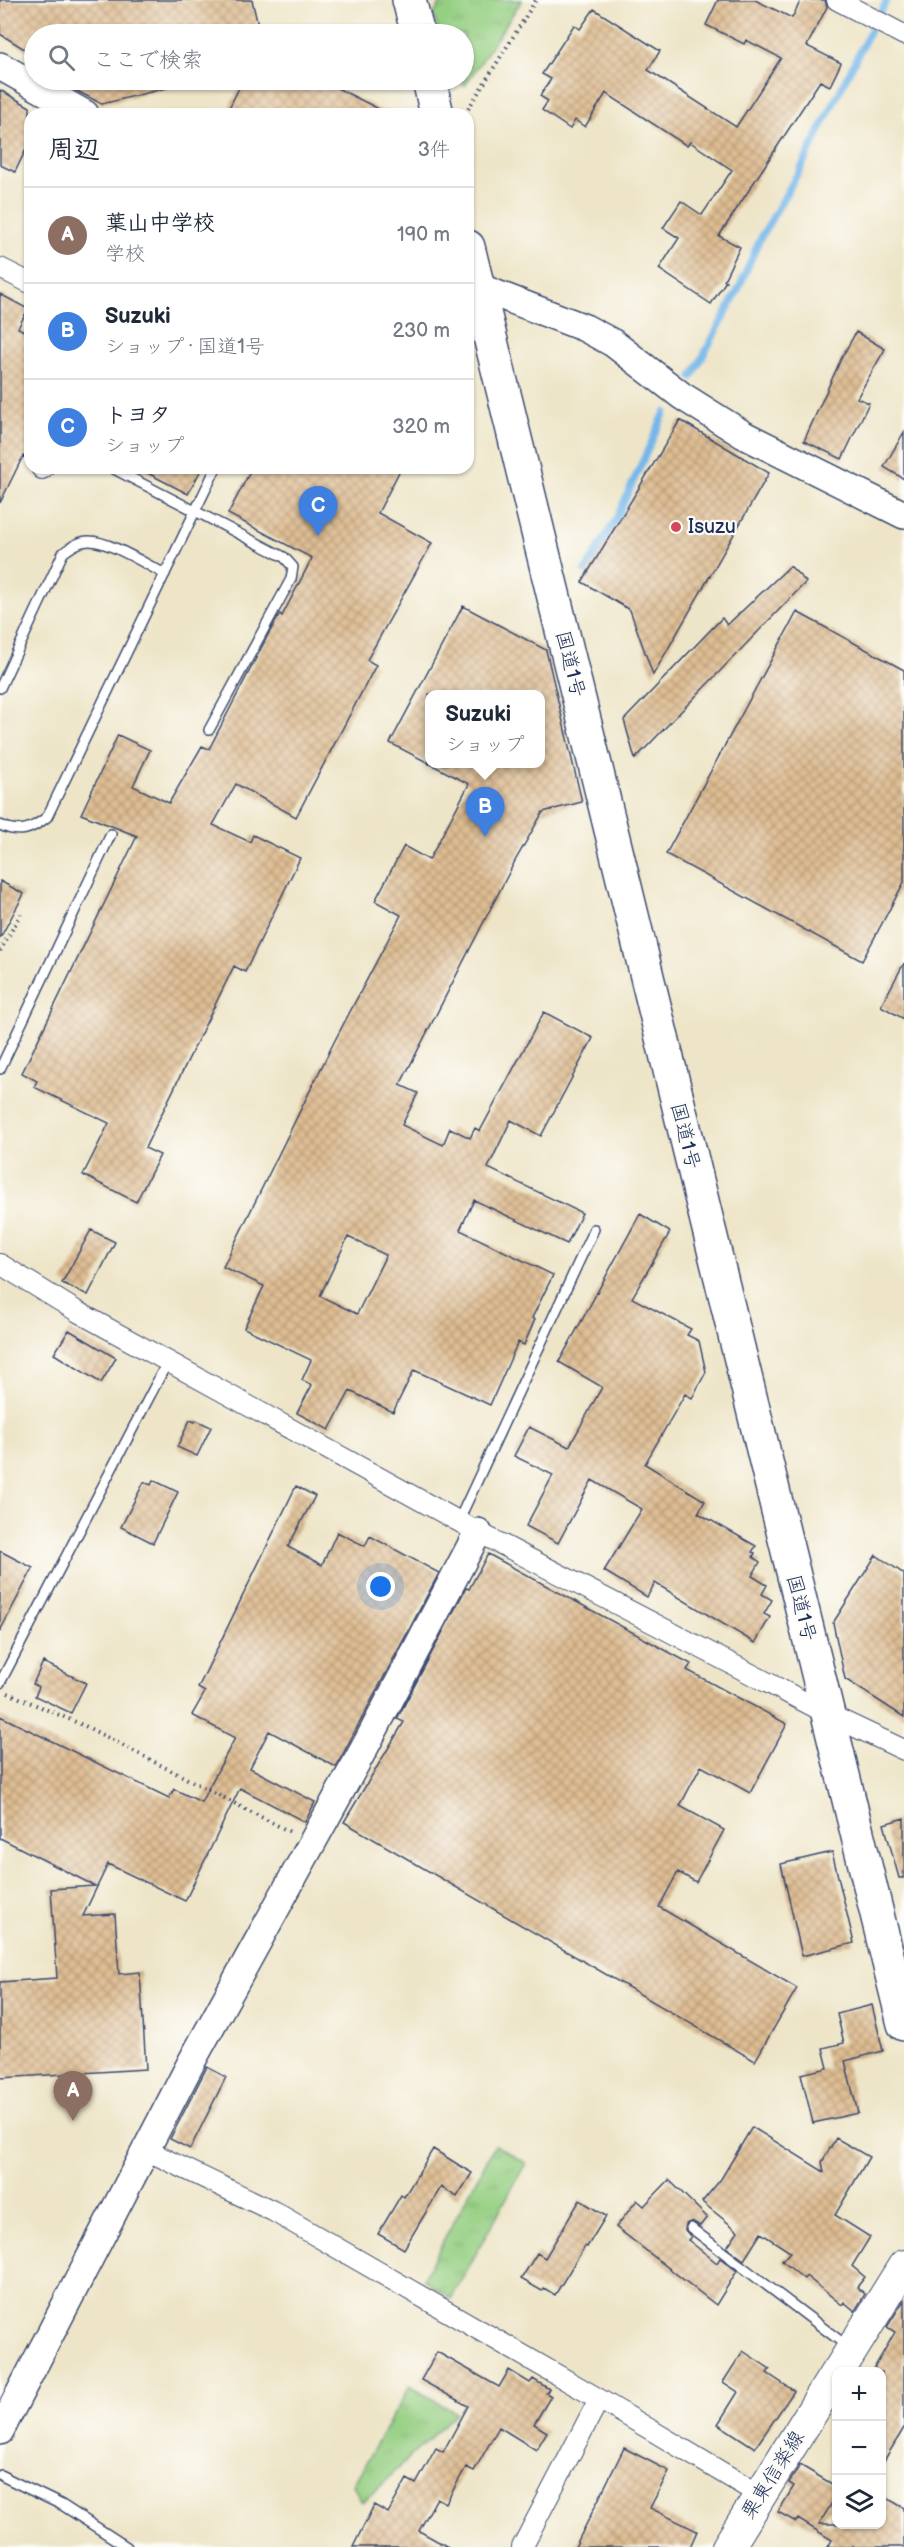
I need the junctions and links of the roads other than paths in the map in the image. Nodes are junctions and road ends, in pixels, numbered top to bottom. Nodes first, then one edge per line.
1 (409, 0) edge
2 (837, 0) edge
3 (415, 24) edge
4 (904, 35) edge
5 (0, 66) edge
6 (24, 80) edge
7 (42, 90) edge
8 (431, 90) edge
9 (74, 108) edge
10 (436, 108) edge
11 (0, 268) edge
12 (24, 280) edge
13 (474, 285) edge
14 (474, 289) edge
15 (124, 474) edge
16 (213, 474) edge
17 (195, 511) junction
18 (904, 515) edge
19 (165, 573) junction
20 (0, 688) edge
21 (210, 730) dead end
22 (0, 825) edge
23 (111, 834) dead end
24 (0, 1069) edge
25 (594, 1229) dead end
26 (0, 1264) edge
27 (168, 1361) junction
28 (468, 1527) junction
29 (0, 1683) edge
30 (826, 1713) junction
31 (904, 1750) edge
32 (904, 2024) edge
33 (146, 2150) junction
34 (691, 2228) dead end
35 (904, 2266) edge
36 (842, 2365) edge
37 (599, 2399) junction
38 (0, 2431) edge
39 (0, 2475) edge
40 (760, 2495) junction
41 (127, 2547) edge
42 (522, 2547) edge
43 (728, 2547) edge

1 - 3 highway
2 - 4 street
5 - 6 street
7 - 9 street
8 - 10 highway
11 - 12 street
13 - 18 street
14 - 30 highway, 国道1号
15 - 17 lane
16 - 17 lane
17 - 19 lane
17 - 21 lane
19 - 20 lane
19 - 22 lane
23 - 24 lane
25 - 28 lane
26 - 27 street
27 - 28 street
27 - 29 lane
28 - 30 street
28 - 33 street
30 - 31 street
30 - 32 highway, 国道1号
33 - 37 street
33 - 38 street
34 - 36 lane
35 - 36 main road, 栗東信楽線
36 - 40 main road, 栗東信楽線
37 - 40 street
37 - 42 street
39 - 41 lane
40 - 43 main road, 栗東信楽線

